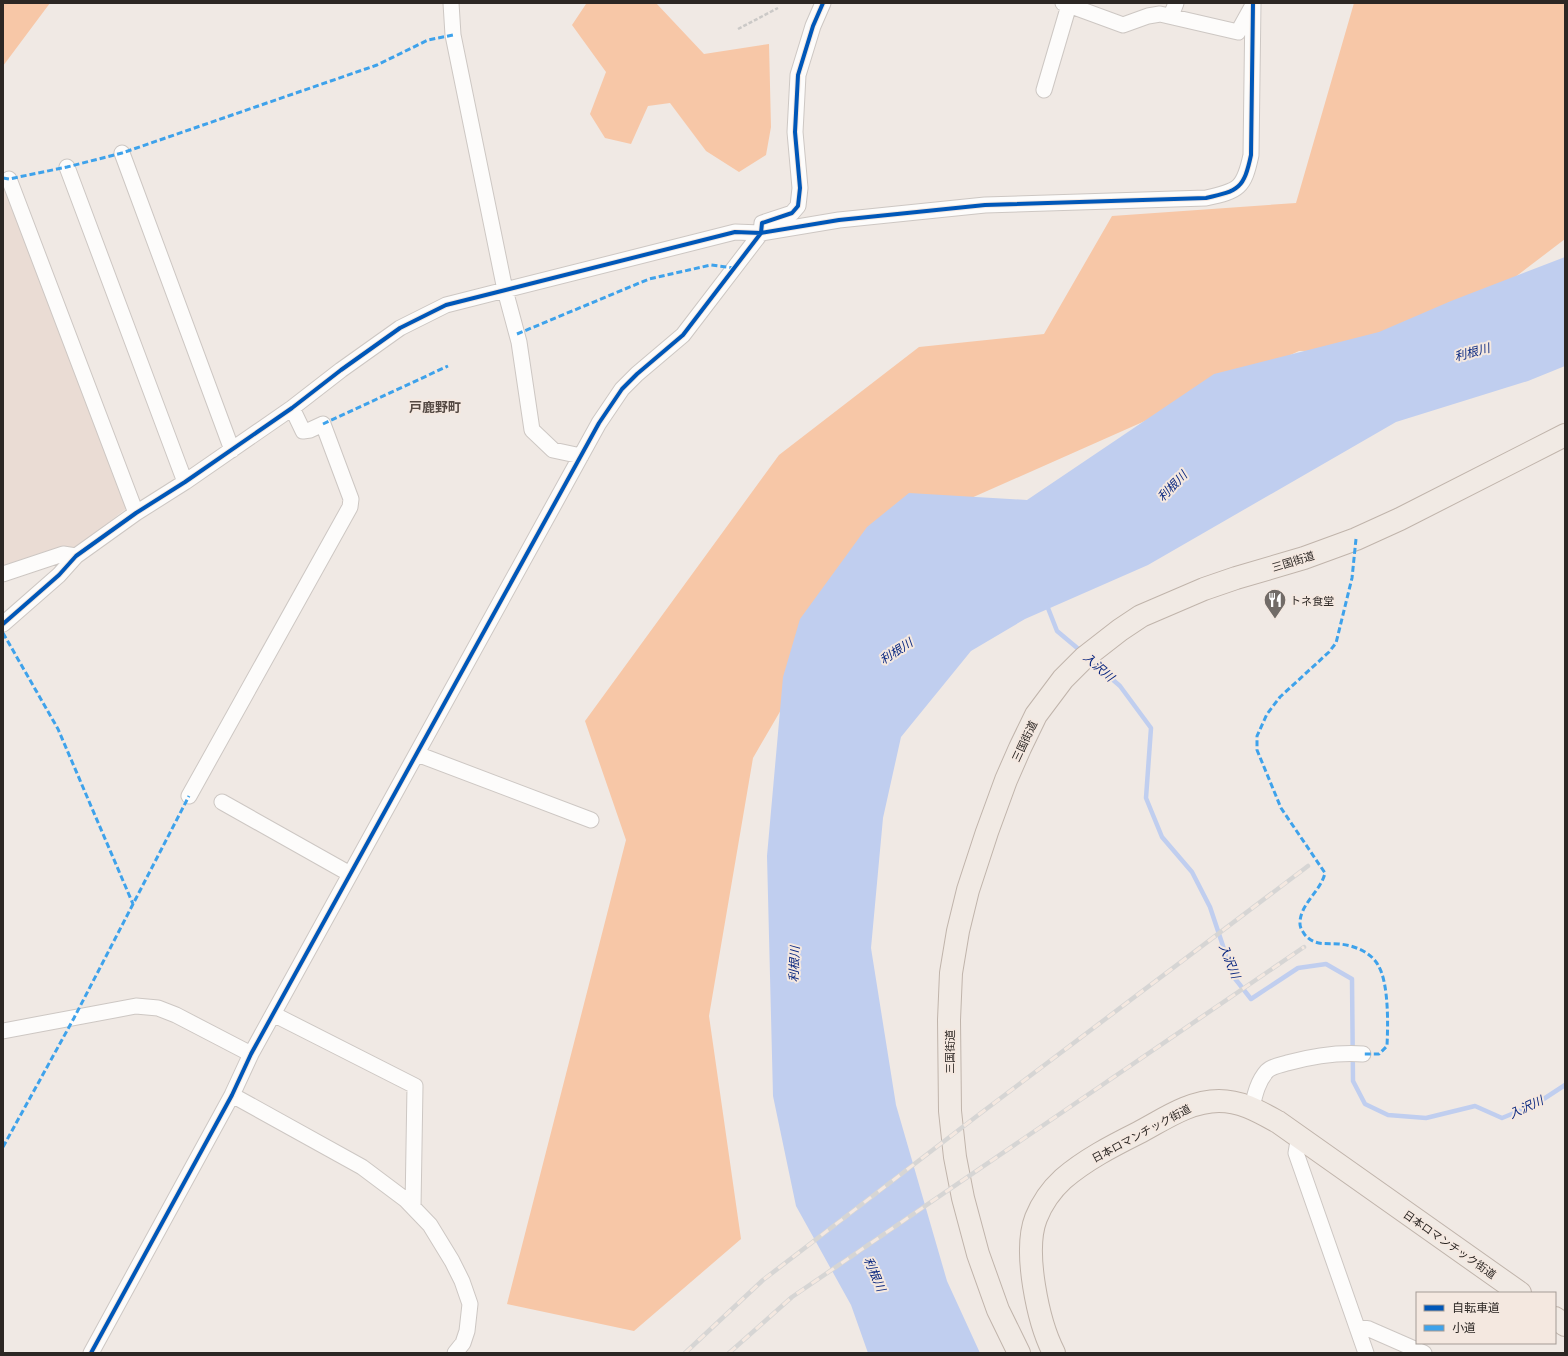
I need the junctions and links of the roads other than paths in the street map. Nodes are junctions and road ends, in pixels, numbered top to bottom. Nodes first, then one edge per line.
1 (450, 3) edge
2 (823, 3) edge
3 (1066, 4) edge
4 (1253, 4) edge
5 (1091, 8) edge
6 (1174, 10) edge
7 (1044, 90) dead end
8 (122, 153) dead end
9 (67, 167) dead end
10 (9, 178) dead end
11 (761, 233) junction
12 (505, 290) junction
13 (292, 408) junction
14 (1565, 435) edge
15 (232, 450) junction
16 (581, 456) junction
17 (184, 482) junction
18 (136, 513) junction
19 (76, 556) junction
20 (3, 574) edge
21 (3, 624) edge
22 (417, 754) junction
23 (189, 796) dead end
24 (222, 802) dead end
25 (591, 820) dead end
26 (350, 874) junction
27 (273, 1014) junction
28 (3, 1031) edge
29 (251, 1054) junction
30 (1363, 1054) dead end
31 (232, 1095) junction
32 (1252, 1107) junction
33 (1298, 1135) junction
34 (413, 1207) junction
35 (1519, 1292) edge
36 (1556, 1319) edge
37 (1565, 1325) edge
38 (1357, 1328) junction
39 (91, 1353) edge
40 (456, 1353) edge
41 (1019, 1353) edge
42 (1054, 1353) edge
43 (1366, 1353) edge
44 (1424, 1353) edge

1 - 12 street
2 - 11 street
3 - 5 street
3 - 7 street
4 - 6 street
4 - 11 street
5 - 6 street
8 - 15 street
9 - 17 street
10 - 18 street
11 - 12 street
11 - 16 street
12 - 13 street
12 - 16 street
13 - 15 street
13 - 23 street
14 - 41 highway, 三国街道
15 - 17 street
16 - 22 street
17 - 18 street
18 - 19 street
19 - 20 street
19 - 21 street
22 - 25 street
22 - 26 street
24 - 26 street
26 - 27 street
27 - 29 street
27 - 34 street
28 - 29 street
29 - 31 street
30 - 32 street
31 - 34 street
31 - 39 street
32 - 33 highway, 日本ロマンチック街道
32 - 42 highway, 日本ロマンチック街道
33 - 35 highway, 日本ロマンチック街道
33 - 38 street
34 - 40 street
36 - 37 highway
38 - 43 street
38 - 44 street

